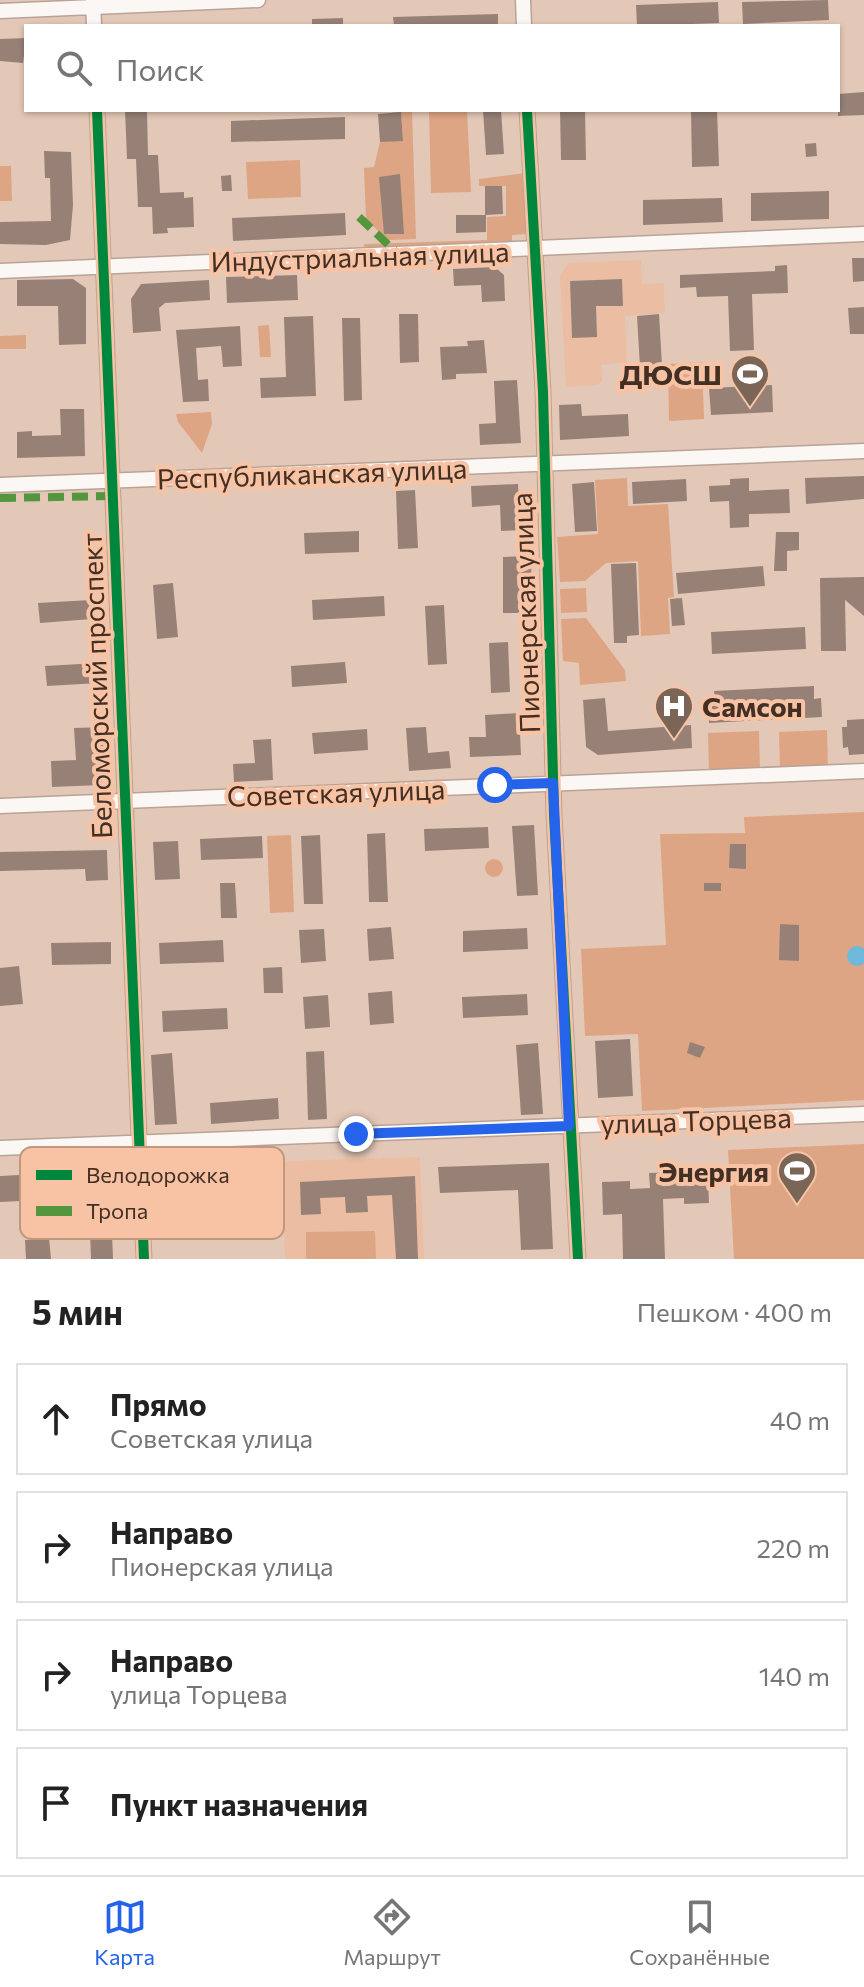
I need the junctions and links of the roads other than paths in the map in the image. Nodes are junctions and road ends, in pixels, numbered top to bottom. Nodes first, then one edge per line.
1 (258, 0) edge
2 (523, 0) edge
3 (93, 3) edge
4 (0, 11) edge
5 (94, 24) edge
6 (524, 24) edge
7 (97, 112) edge
8 (527, 112) edge
9 (864, 234) edge
10 (533, 249) junction
11 (103, 267) junction
12 (0, 271) edge
13 (864, 451) edge
14 (545, 464) junction
15 (112, 481) junction
16 (0, 485) edge
17 (864, 771) edge
18 (553, 783) junction
19 (125, 800) junction
20 (0, 806) edge
21 (864, 1114) edge
22 (569, 1126) junction
23 (139, 1143) junction
24 (20, 1147) edge
25 (28, 1147) edge
26 (139, 1147) edge
27 (0, 1148) edge
28 (143, 1239) edge
29 (144, 1259) edge
30 (578, 1259) edge

1 - 3 street
2 - 6 street
3 - 4 street
3 - 5 street
7 - 11 street, Беломорский проспект
8 - 10 street, Пионерская улица
9 - 10 street, Индустриальная улица
10 - 11 street, Индустриальная улица
10 - 14 street, Пионерская улица
11 - 12 street, Индустриальная улица
11 - 15 street, Беломорский проспект
13 - 14 street, Республиканская улица
14 - 15 street, Республиканская улица
14 - 18 street, Пионерская улица
15 - 16 street, Республиканская улица
15 - 19 street, Беломорский проспект
17 - 18 street, Советская улица
18 - 19 street, Советская улица
18 - 22 street, Пионерская улица
19 - 20 street, Советская улица
19 - 23 street, Беломорский проспект
21 - 22 street, улица Торцева
22 - 23 street, улица Торцева
22 - 30 street, Пионерская улица
23 - 25 street, улица Торцева
23 - 26 street, Беломорский проспект
24 - 27 street, улица Торцева
28 - 29 street, Беломорский проспект

